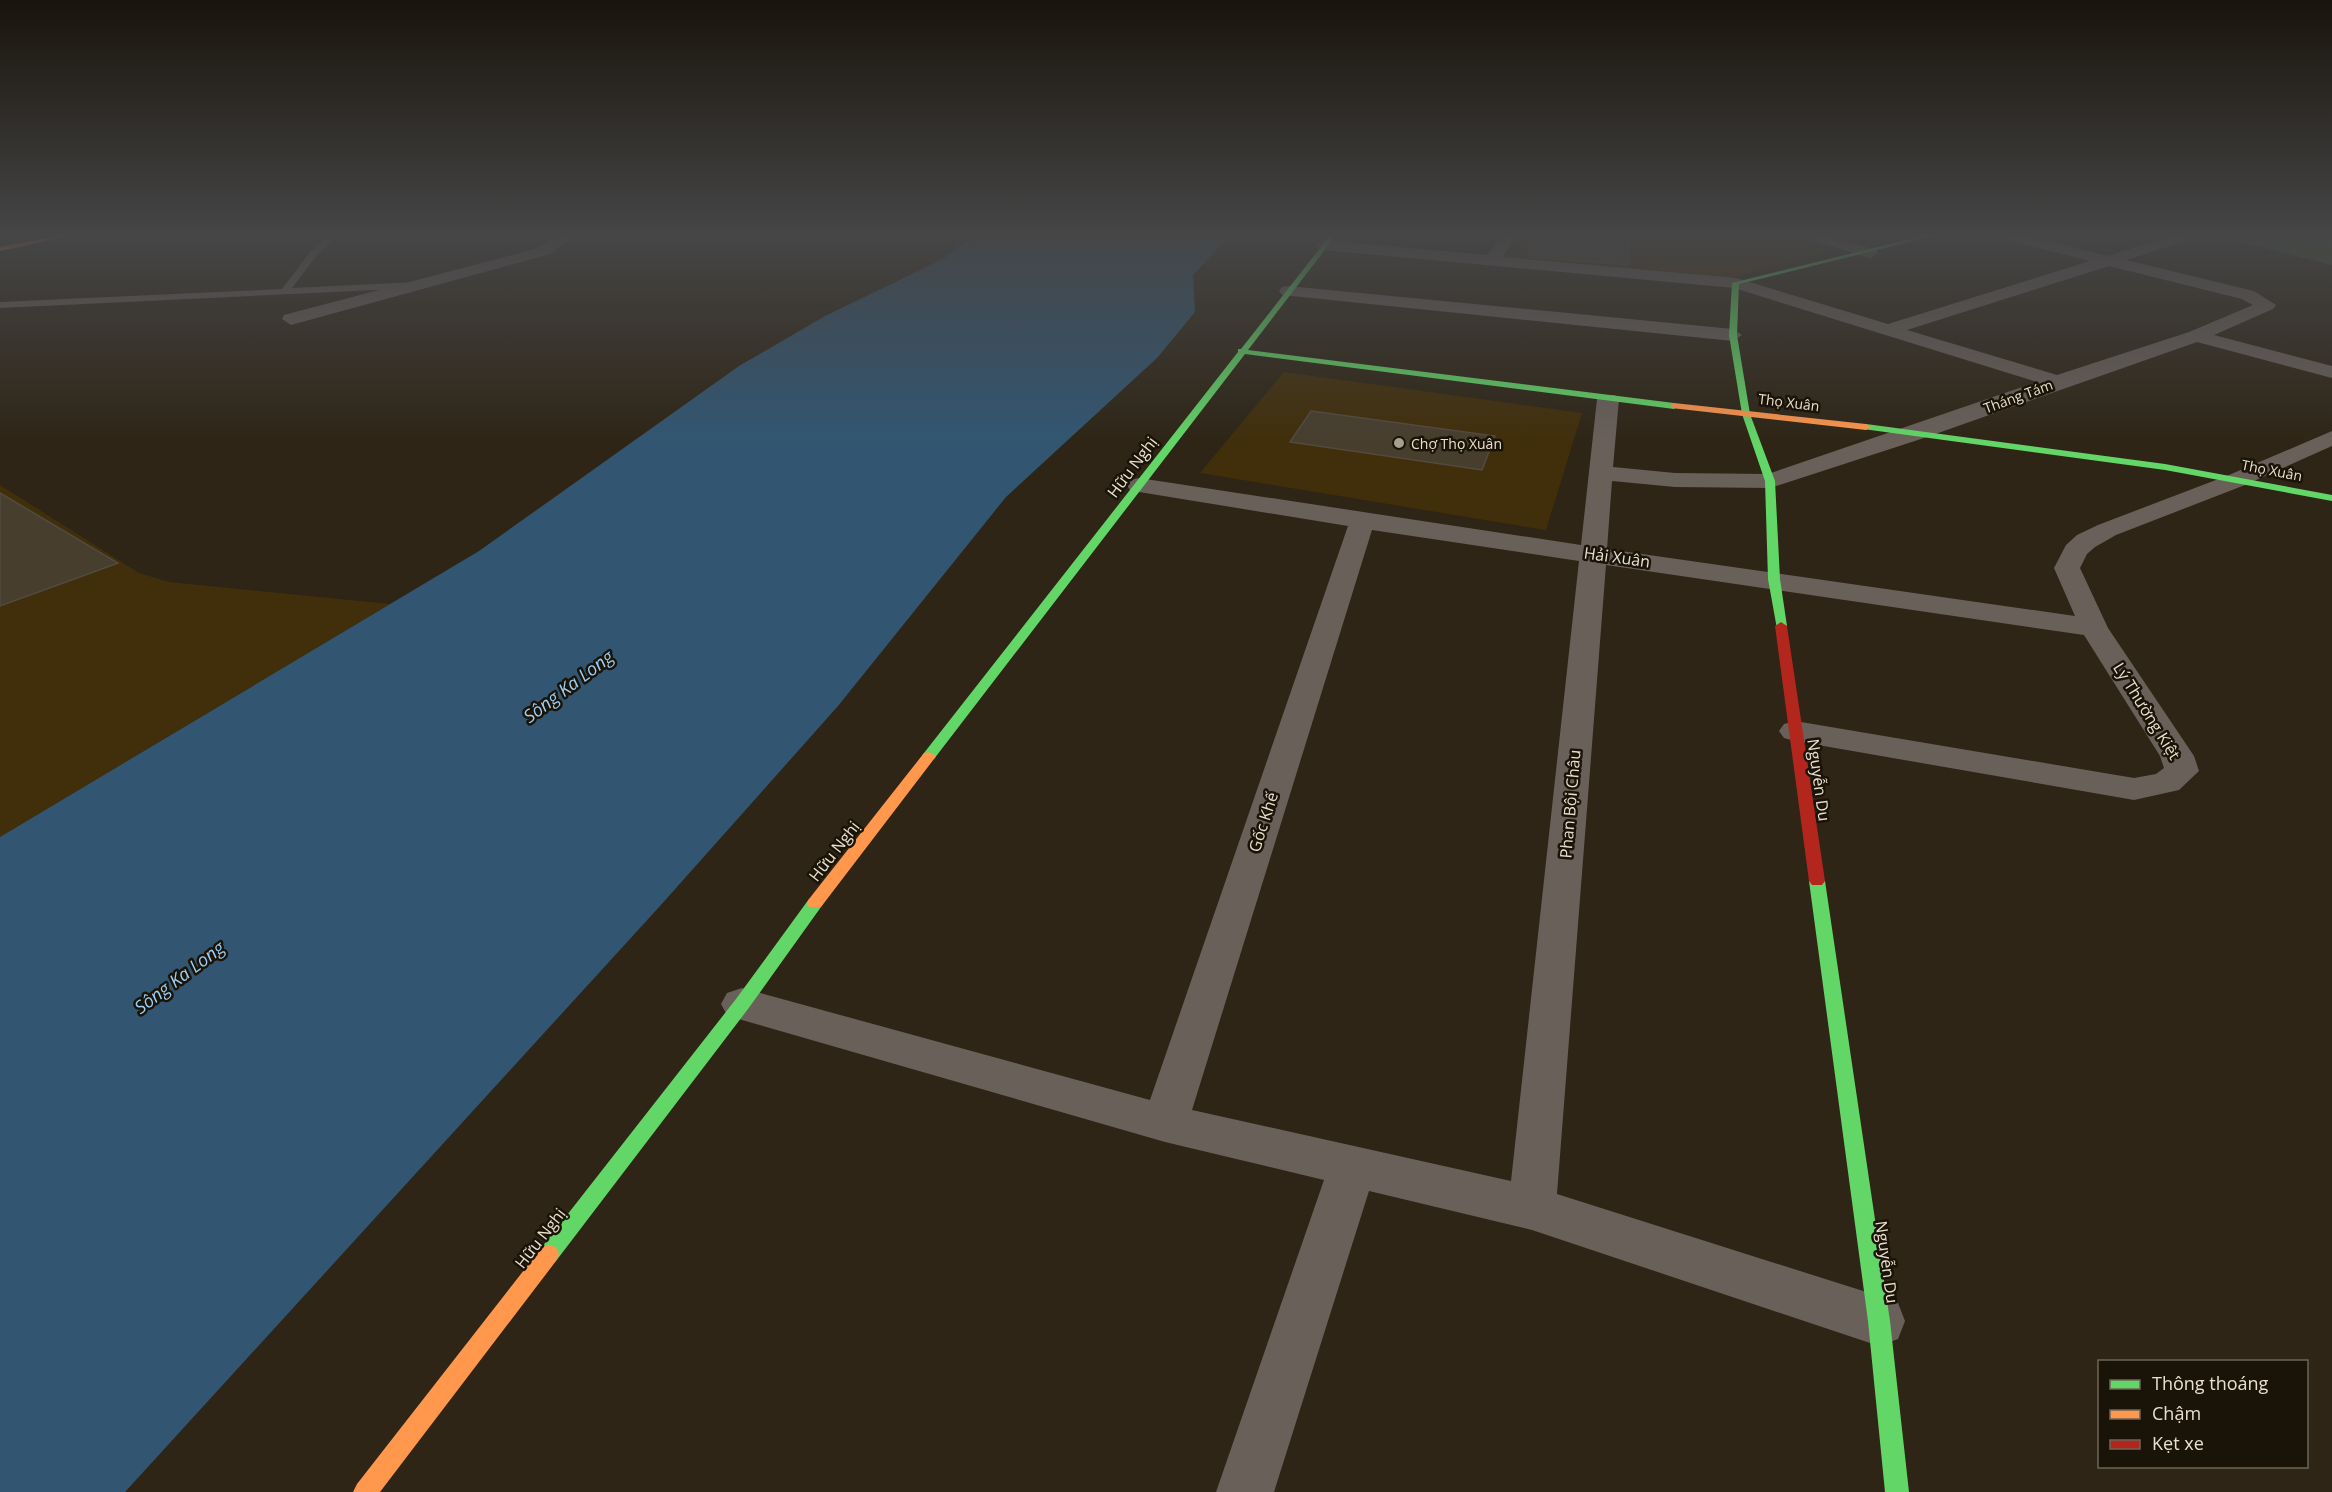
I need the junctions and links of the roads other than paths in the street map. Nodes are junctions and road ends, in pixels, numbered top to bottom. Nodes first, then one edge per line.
1 (35, 304) edge
2 (348, 304) edge
3 (1278, 304) edge
4 (1415, 304) edge
5 (1734, 304) edge
6 (1802, 304) edge
7 (1971, 304) edge
8 (2264, 304) edge
9 (0, 305) edge
10 (291, 319) dead end
11 (1887, 330) junction
12 (1732, 335) junction
13 (2196, 336) junction
14 (1241, 351) junction
15 (2332, 372) edge
16 (2057, 382) junction
17 (1608, 399) junction
18 (1746, 414) junction
19 (1916, 433) junction
20 (2332, 438) edge
21 (1601, 472) junction
22 (2237, 480) junction
23 (1770, 481) junction
24 (1139, 485) junction
25 (2332, 498) edge
26 (1362, 522) junction
27 (1594, 554) junction
28 (1774, 579) junction
29 (2094, 628) junction
30 (1796, 731) junction
31 (742, 1004) junction
32 (1165, 1123) junction
33 (1353, 1166) junction
34 (1532, 1208) junction
35 (1879, 1322) junction
36 (365, 1492) edge
37 (1245, 1492) edge
38 (1897, 1492) edge

1 - 9 lane
2 - 10 street
3 - 14 street, Hữu Nghị
4 - 12 street
5 - 12 street, Nguyễn Du
6 - 11 street
7 - 11 street
8 - 13 street, Tháng Tám
11 - 16 street
12 - 18 street, Nguyễn Du
13 - 15 street
13 - 16 street, Tháng Tám
14 - 17 street, Thọ Xuân
14 - 24 street, Hữu Nghị
16 - 19 street, Tháng Tám
17 - 18 street, Thọ Xuân
17 - 21 street, Phan Bội Châu
18 - 19 street, Thọ Xuân
18 - 23 street, Nguyễn Du
19 - 22 street, Thọ Xuân
19 - 23 street, Tháng Tám
20 - 22 street, Lý Thường Kiệt
21 - 23 street, Tháng Tám
21 - 27 street, Phan Bội Châu
22 - 25 street, Thọ Xuân
22 - 29 street, Lý Thường Kiệt
23 - 28 street, Nguyễn Du
24 - 26 street, Hải Xuân
24 - 31 street, Hữu Nghị
26 - 27 street, Hải Xuân
26 - 32 street, Gốc Khế
27 - 28 street, Hải Xuân
27 - 34 street, Phan Bội Châu
28 - 29 street, Hải Xuân
28 - 30 street, Nguyễn Du
29 - 30 street, Lý Thường Kiệt
30 - 35 street, Nguyễn Du
31 - 32 street
31 - 36 street, Hữu Nghị
32 - 33 street
33 - 34 street
33 - 37 street
34 - 35 street
35 - 38 street, Nguyễn Du

